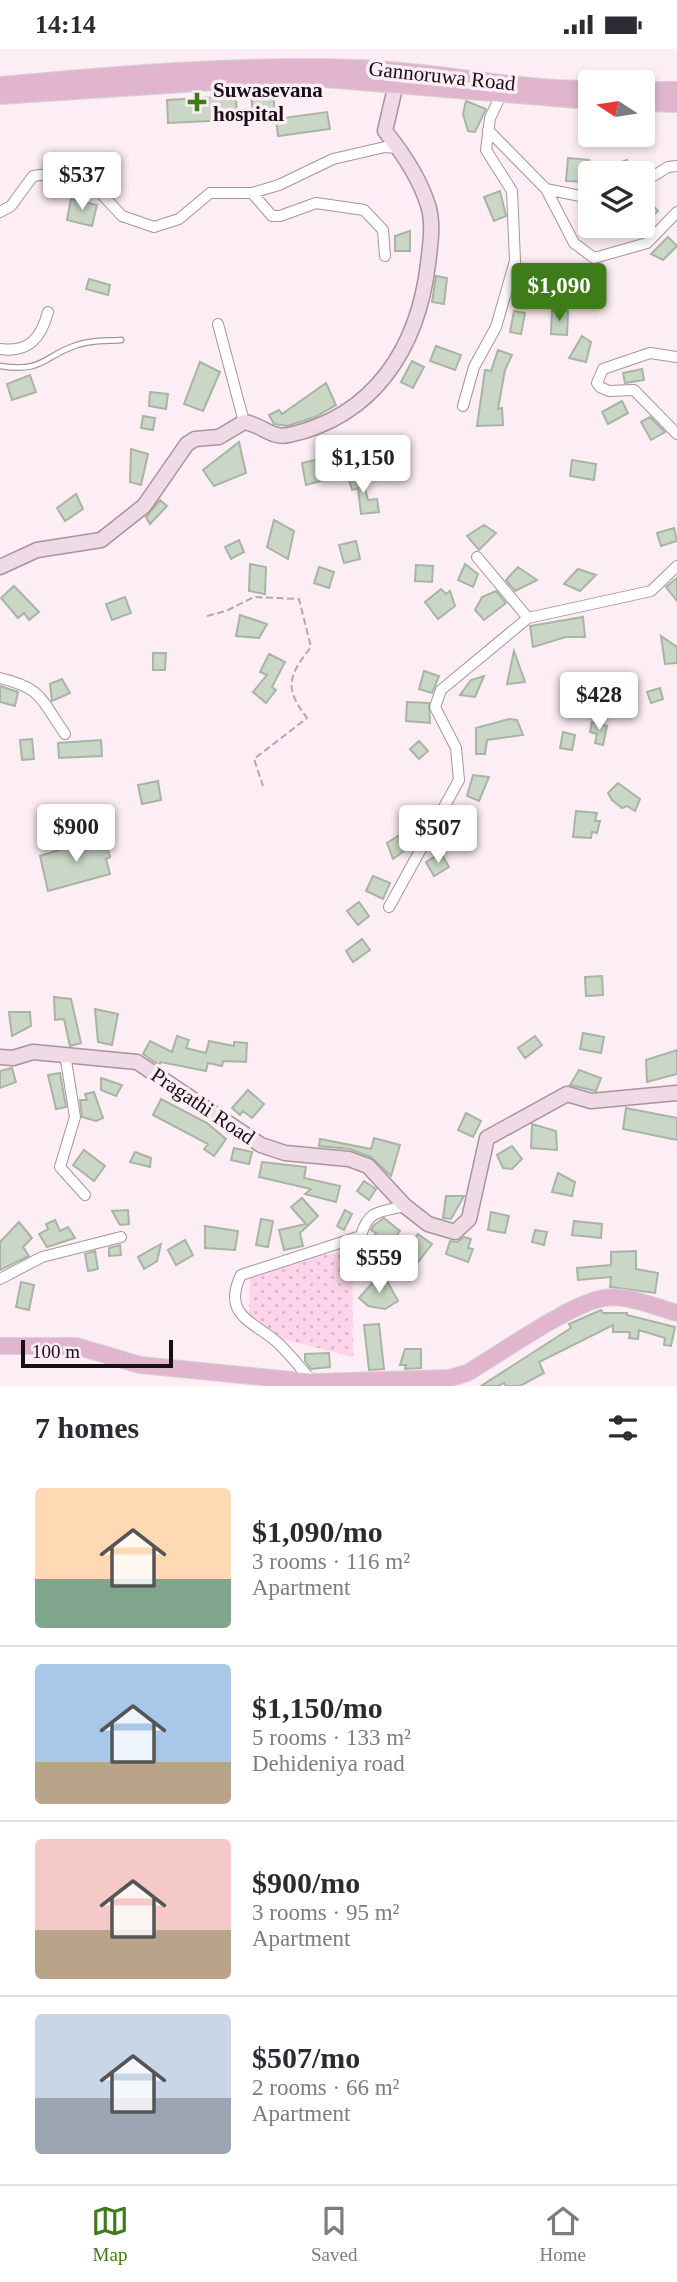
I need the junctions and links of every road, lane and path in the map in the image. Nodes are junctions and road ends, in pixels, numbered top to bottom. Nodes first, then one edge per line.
1 (397, 77) junction
2 (0, 85) edge
3 (578, 88) edge
4 (655, 90) edge
5 (677, 90) edge
6 (502, 93) junction
7 (0, 96) edge
8 (578, 100) edge
9 (655, 103) edge
10 (677, 104) edge
11 (488, 130) junction
12 (399, 148) junction
13 (677, 166) edge
14 (655, 175) edge
15 (545, 188) junction
16 (252, 193) junction
17 (578, 195) edge
18 (0, 212) edge
19 (677, 212) edge
20 (385, 256) dead end
21 (48, 313) dead end
22 (218, 324) dead end
23 (121, 339) dead end
24 (0, 349) edge
25 (677, 357) edge
26 (0, 366) edge
27 (463, 406) dead end
28 (244, 422) junction
29 (677, 434) edge
30 (477, 557) dead end
31 (677, 566) edge
32 (0, 568) edge
33 (207, 616) dead end
34 (527, 618) junction
35 (0, 678) edge
36 (65, 734) dead end
37 (263, 786) dead end
38 (389, 907) dead end
39 (65, 1054) junction
40 (0, 1057) edge
41 (677, 1093) edge
42 (85, 1195) dead end
43 (405, 1206) junction
44 (121, 1237) dead end
45 (0, 1279) edge
46 (677, 1313) edge
47 (0, 1346) edge
48 (313, 1382) junction

1 - 2 main road, Gannoruwa Road
1 - 3 main road, Gannoruwa Road
1 - 6 main road, Gannoruwa Road
1 - 7 main road, Gannoruwa Road
1 - 12 street
4 - 5 main road
6 - 8 main road, Gannoruwa Road
6 - 11 street
9 - 10 main road
11 - 15 street
11 - 27 street
12 - 16 street
12 - 28 street
13 - 14 street
15 - 17 street
15 - 19 street
16 - 18 street
16 - 20 street
21 - 24 street
22 - 28 street
23 - 26 lane
25 - 29 street
28 - 32 street
30 - 34 street
31 - 34 street
33 - 37 path
34 - 38 street
35 - 36 street
39 - 40 street, Pragathi Road
39 - 42 street
39 - 43 street, Pragathi Road
41 - 43 street, Pragathi Road
43 - 48 street
44 - 45 street
46 - 48 main road
47 - 48 main road

